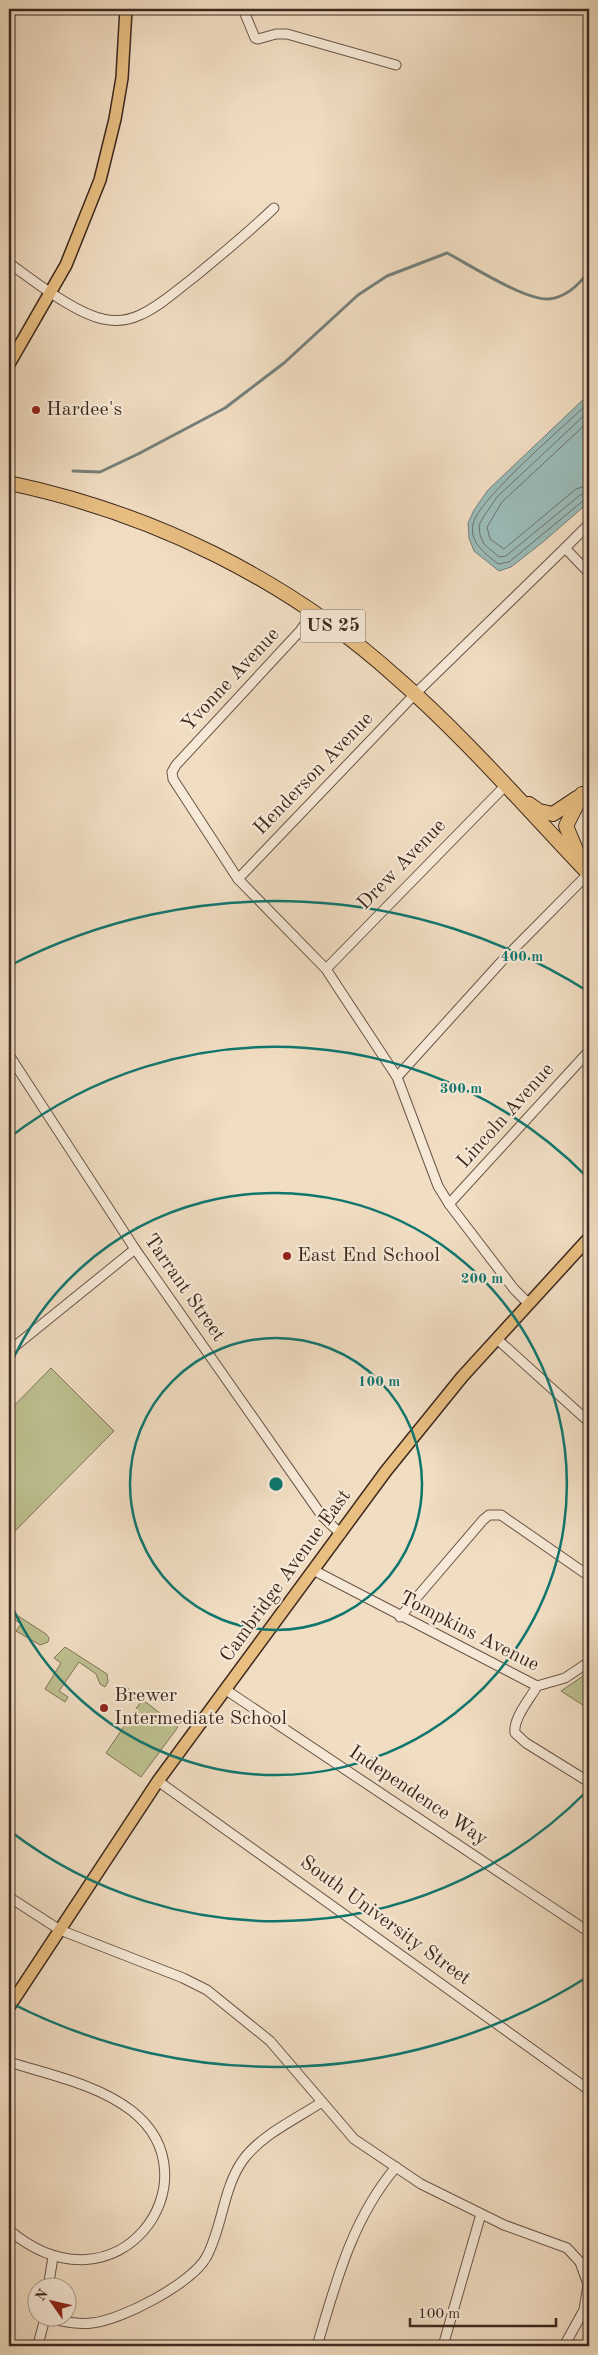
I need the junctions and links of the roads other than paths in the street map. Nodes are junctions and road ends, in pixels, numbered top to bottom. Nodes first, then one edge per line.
1 (126, 9) edge
2 (244, 9) edge
3 (396, 65) dead end
4 (274, 208) dead end
5 (9, 263) edge
6 (50, 291) junction
7 (9, 364) edge
8 (9, 483) edge
9 (589, 524) edge
10 (565, 548) junction
11 (589, 573) edge
12 (314, 611) junction
13 (415, 694) junction
14 (507, 789) junction
15 (588, 873) edge
16 (238, 879) junction
17 (326, 969) junction
18 (589, 1051) edge
19 (9, 1055) edge
20 (397, 1076) junction
21 (449, 1204) junction
22 (589, 1238) edge
23 (135, 1249) junction
24 (529, 1304) junction
25 (498, 1339) junction
26 (9, 1351) edge
27 (589, 1422) edge
28 (341, 1534) junction
29 (313, 1570) junction
30 (589, 1576) edge
31 (400, 1617) junction
32 (589, 1662) edge
33 (538, 1686) junction
34 (226, 1690) junction
35 (158, 1781) junction
36 (589, 1782) edge
37 (9, 1897) edge
38 (60, 1930) junction
39 (589, 1932) edge
40 (9, 2007) edge
41 (9, 2062) edge
42 (589, 2090) edge
43 (322, 2102) junction
44 (396, 2167) junction
45 (481, 2214) junction
46 (9, 2230) edge
47 (53, 2257) junction
48 (50, 2278) edge
49 (78, 2324) edge
50 (43, 2328) edge
51 (39, 2341) dead end
52 (317, 2346) edge
53 (443, 2346) edge
54 (564, 2346) edge

1 - 6 main road
2 - 3 street
4 - 6 street
5 - 6 street
6 - 7 main road
8 - 12 highway, US 25
9 - 10 street, Henderson Avenue
10 - 11 street
10 - 13 street, Henderson Avenue
12 - 13 highway, US 25
12 - 16 street, Yvonne Avenue
13 - 14 highway, US 25
13 - 16 street, Henderson Avenue
14 - 15 highway, US 25
14 - 15 highway
14 - 17 street, Drew Avenue
15 - 20 street
16 - 17 street
17 - 20 street
18 - 21 street, Lincoln Avenue
19 - 23 street, Tarrant Street
20 - 21 street
21 - 24 street
22 - 24 main road, Cambridge Avenue East
23 - 26 street
23 - 28 street, Tarrant Street
24 - 25 main road, Cambridge Avenue East
25 - 27 street
25 - 28 main road, Cambridge Avenue East
28 - 29 main road, Cambridge Avenue East
29 - 31 street, Tompkins Avenue
29 - 34 main road, Cambridge Avenue East
30 - 31 street
31 - 33 street, Tompkins Avenue
32 - 33 street
33 - 36 street, Tompkins Avenue
34 - 35 main road, Cambridge Avenue East
34 - 39 street, Independence Way
35 - 38 main road, Cambridge Avenue East
35 - 42 street, South University Street
37 - 38 street
38 - 40 main road, Cambridge Avenue East
38 - 43 street
41 - 47 street
43 - 44 street
43 - 49 street
44 - 45 street
44 - 52 street
45 - 53 street
45 - 54 street
46 - 47 street
47 - 48 street
50 - 51 street

